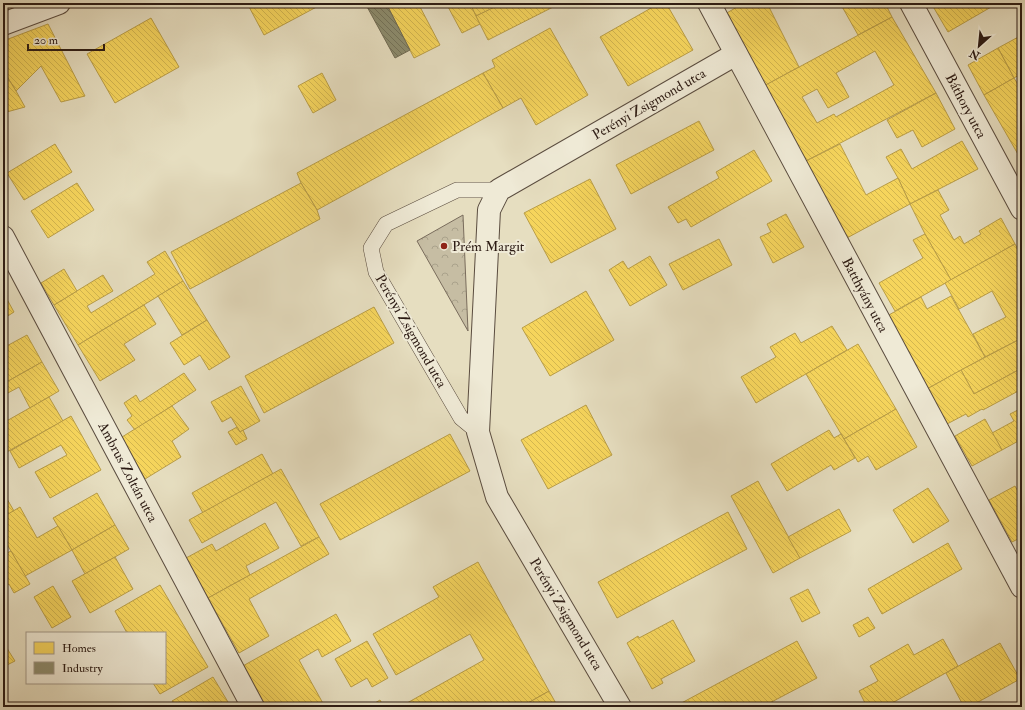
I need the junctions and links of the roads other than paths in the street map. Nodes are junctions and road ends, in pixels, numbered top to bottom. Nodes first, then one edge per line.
1 (59, 3) edge
2 (709, 3) edge
3 (911, 3) edge
4 (3, 24) edge
5 (736, 54) junction
6 (499, 190) junction
7 (1022, 209) edge
8 (3, 237) edge
9 (478, 432) junction
10 (1022, 587) edge
11 (253, 707) edge
12 (620, 707) edge

1 - 4 street
2 - 5 street, Batthyány utca
3 - 7 street, Báthory utca
5 - 6 street, Perényi Zsigmond utca
5 - 10 street, Batthyány utca
6 - 9 street, Perényi Zsigmond utca
6 - 9 lane, Perényi Zsigmond utca
8 - 11 street, Ambrus Zoltán utca
9 - 12 street, Perényi Zsigmond utca

